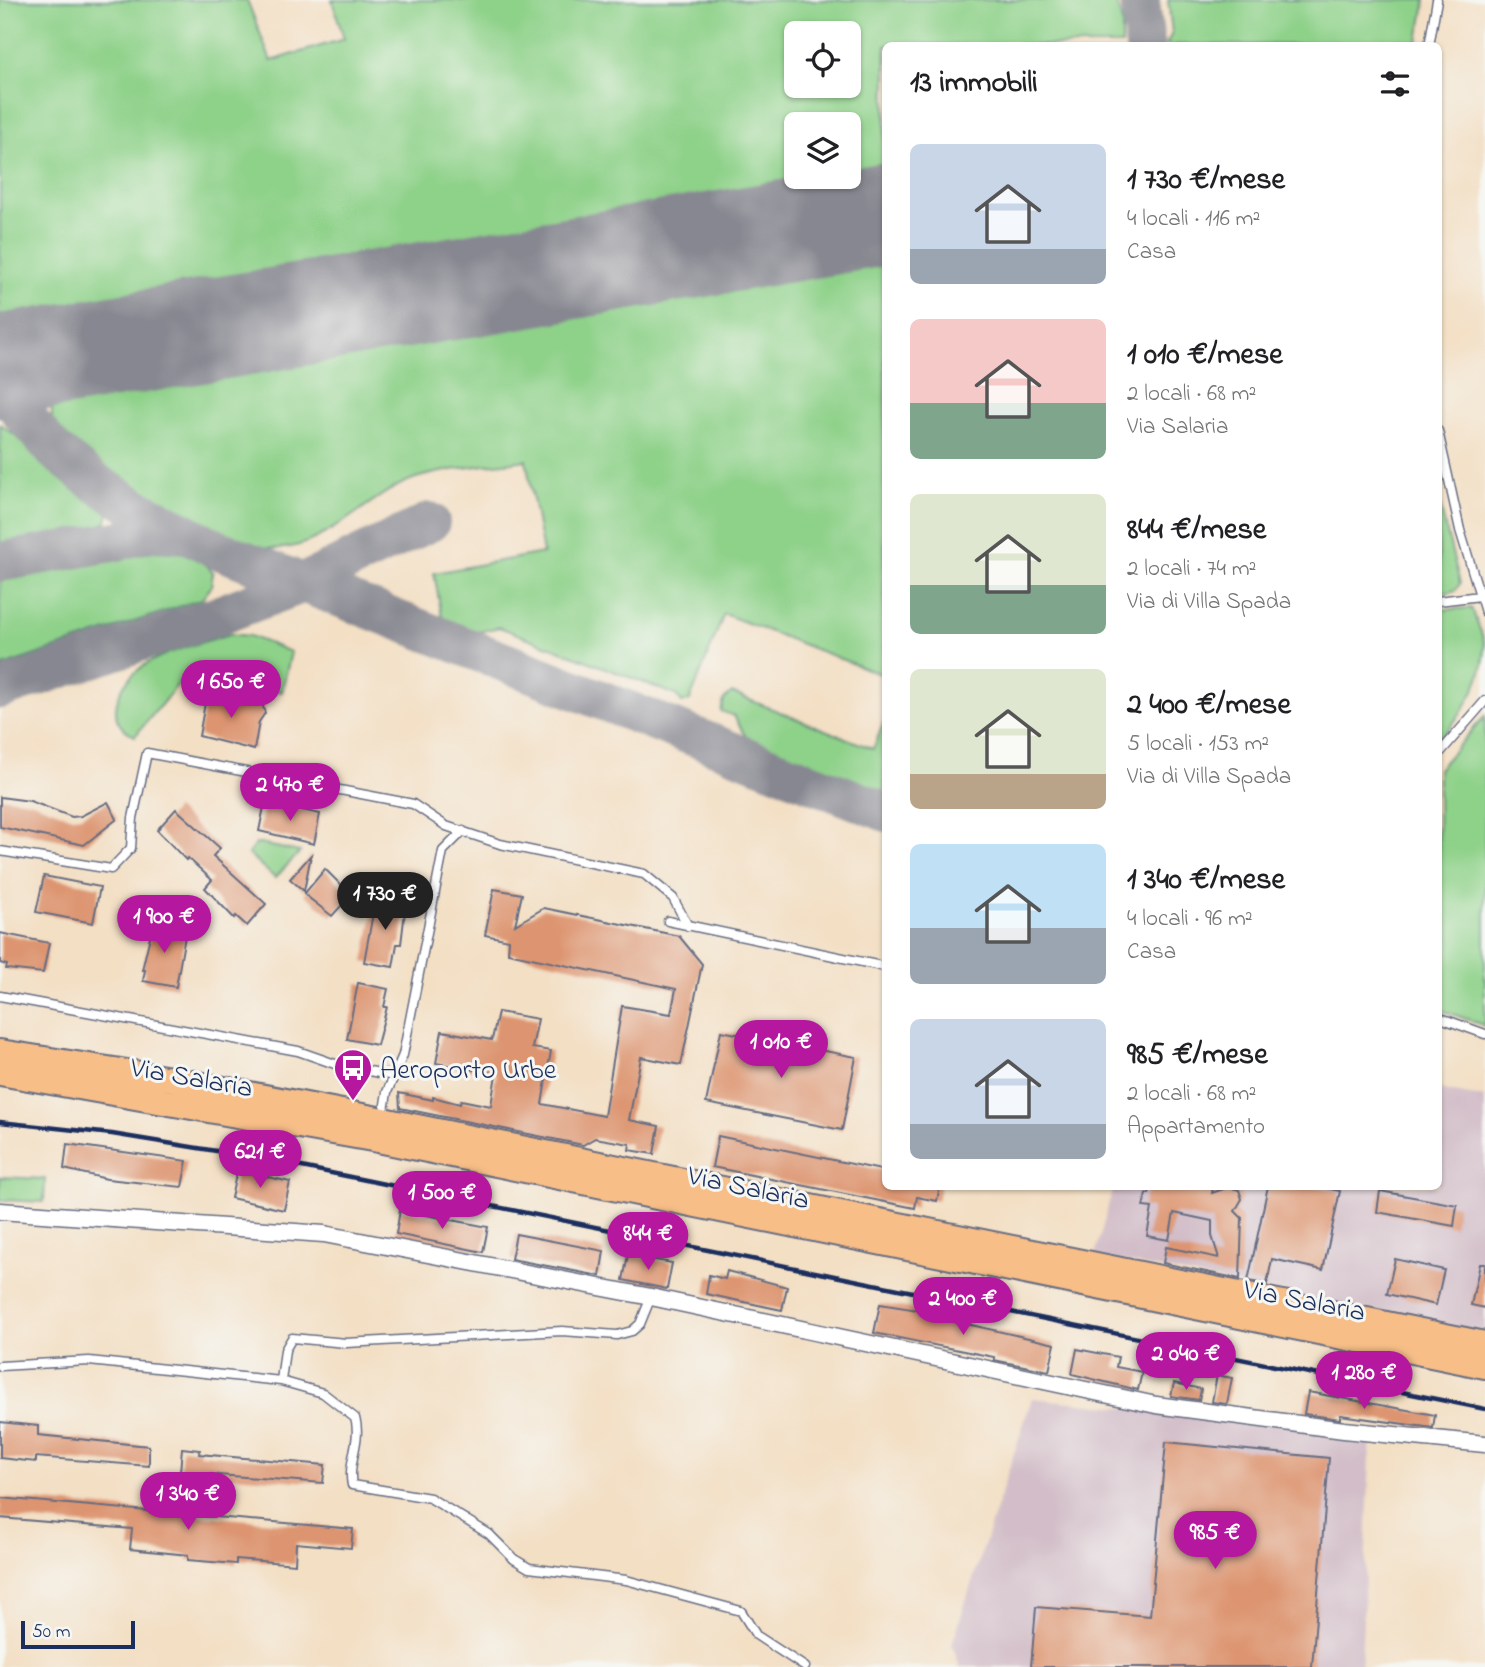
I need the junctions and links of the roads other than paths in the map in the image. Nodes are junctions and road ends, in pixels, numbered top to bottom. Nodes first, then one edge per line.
1 (1437, 0) edge
2 (1430, 42) edge
3 (1442, 449) edge
4 (1480, 596) junction
5 (1442, 601) edge
6 (1485, 612) edge
7 (1485, 701) edge
8 (1442, 750) edge
9 (463, 831) junction
10 (0, 851) edge
11 (668, 921) dead end
12 (688, 926) junction
13 (882, 966) edge
14 (0, 996) edge
15 (1442, 1018) edge
16 (1485, 1034) edge
17 (0, 1052) edge
18 (0, 1073) edge
19 (394, 1076) junction
20 (381, 1130) junction
21 (0, 1212) edge
22 (651, 1297) junction
23 (1485, 1344) edge
24 (0, 1366) edge
25 (1485, 1366) edge
26 (281, 1381) junction
27 (1485, 1444) edge
28 (805, 1667) edge

1 - 2 lane
3 - 4 lane
4 - 5 lane
4 - 6 lane
7 - 8 lane
9 - 10 lane
9 - 12 lane
9 - 19 lane
11 - 12 lane
12 - 13 lane
14 - 19 lane
15 - 16 lane
17 - 20 main road, Via Salaria
18 - 20 main road, Via Salaria
19 - 20 lane
20 - 23 main road, Via Salaria
20 - 25 main road, Via Salaria
21 - 22 street
22 - 26 lane
22 - 27 street
24 - 26 lane
26 - 28 lane

